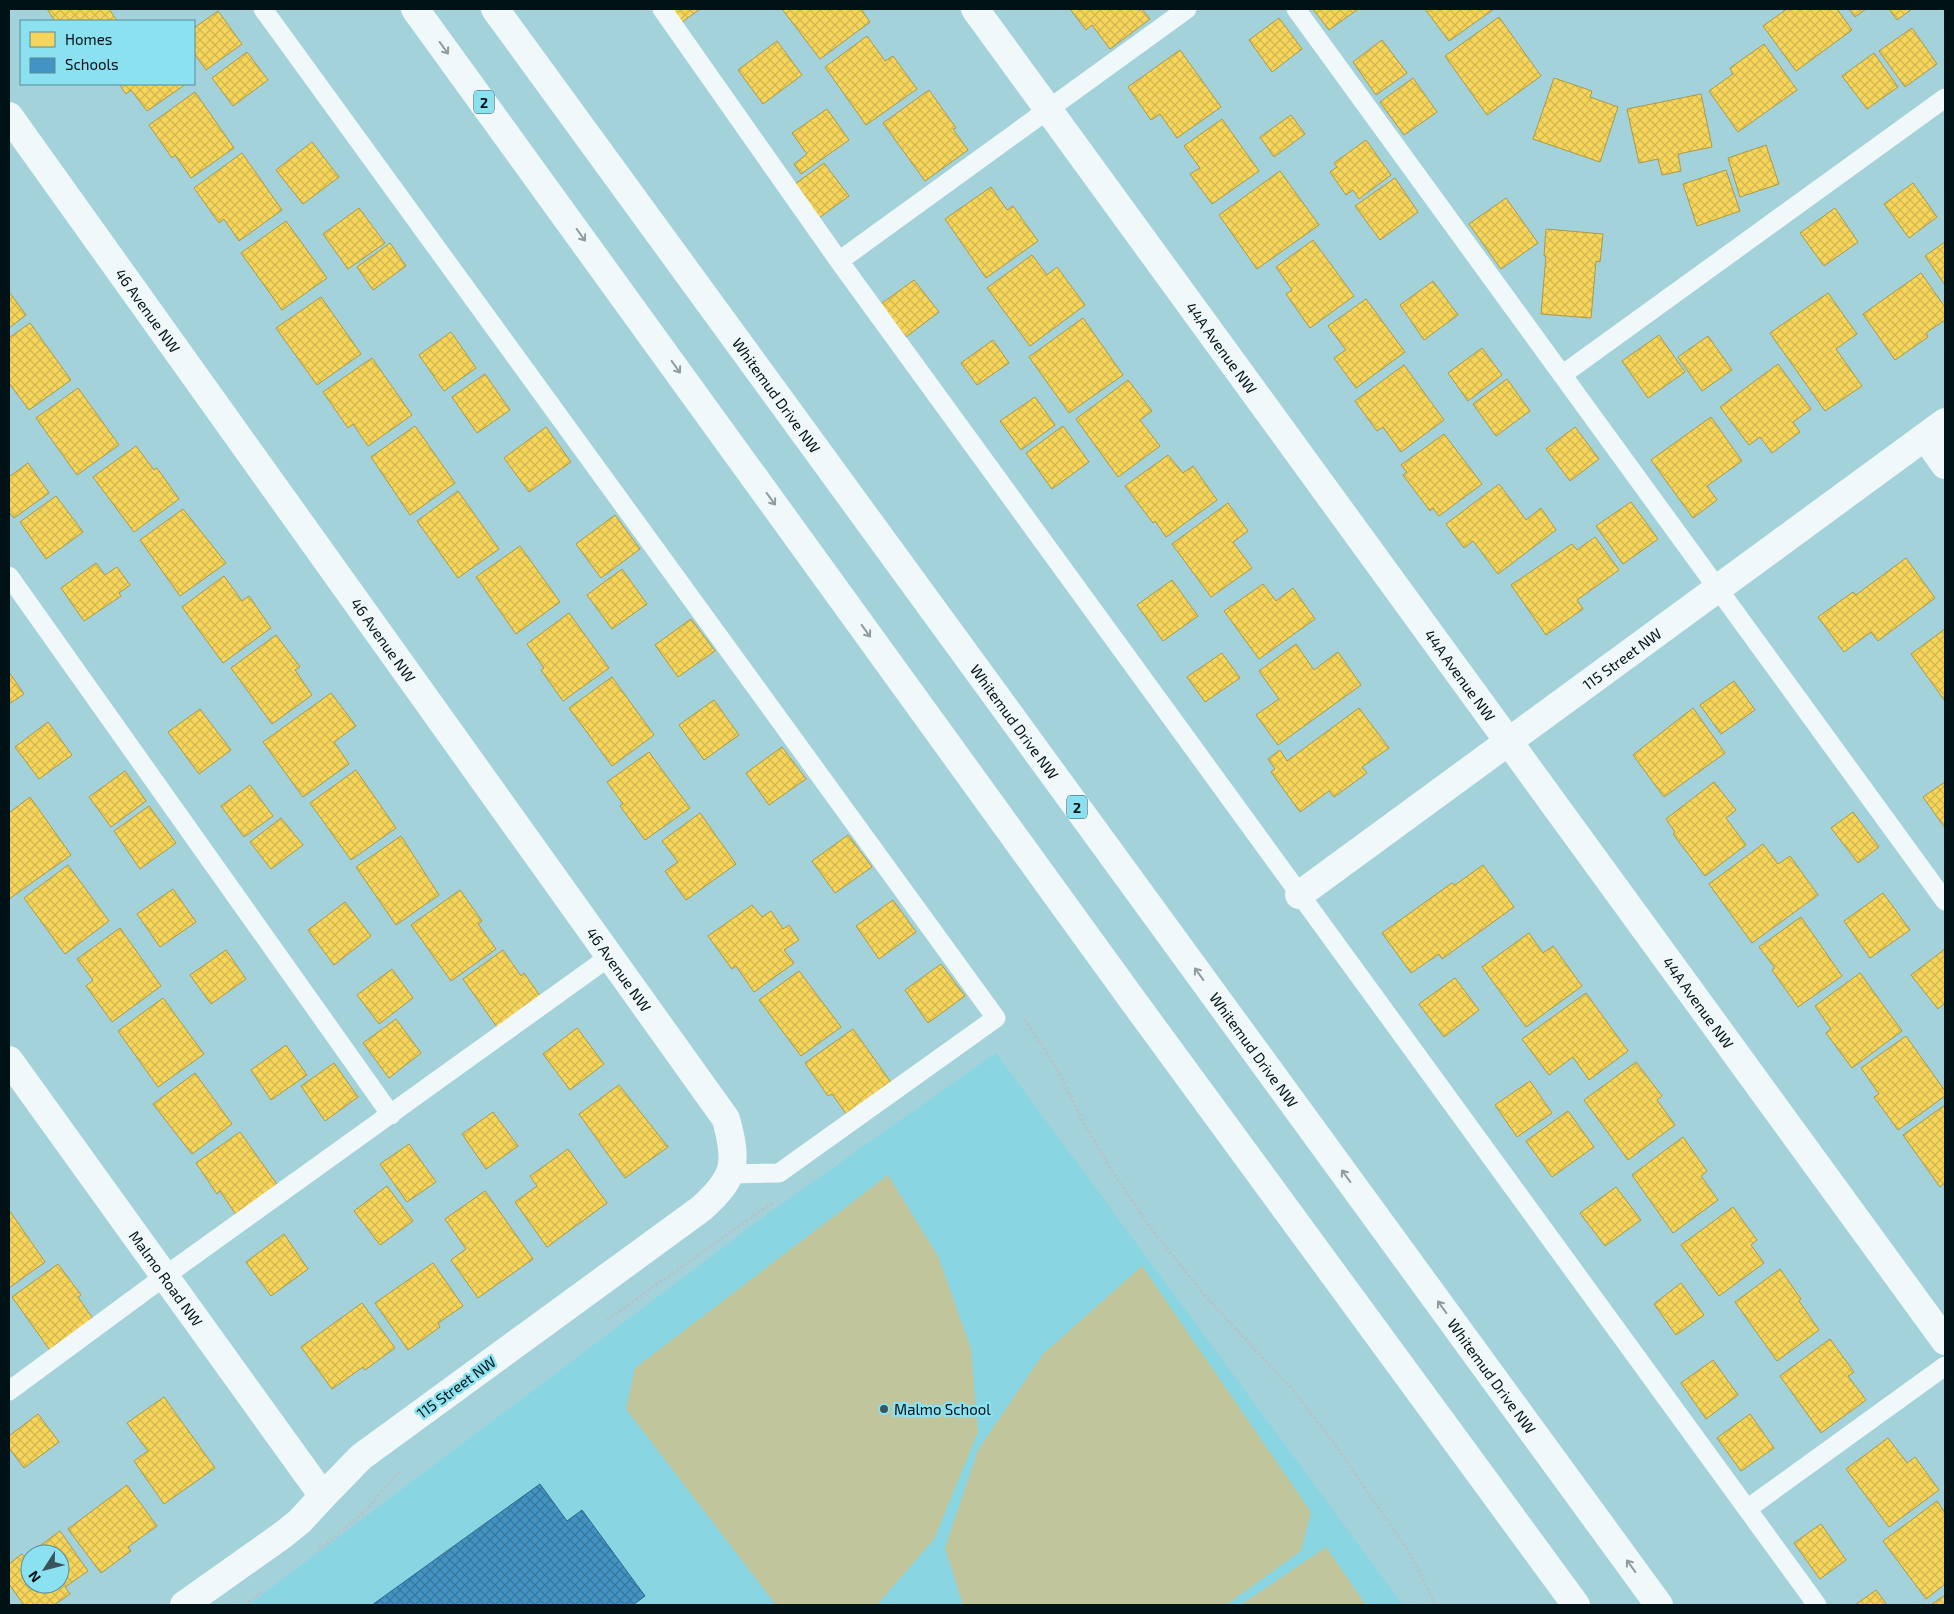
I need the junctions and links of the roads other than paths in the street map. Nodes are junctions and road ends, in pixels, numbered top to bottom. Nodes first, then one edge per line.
1 (263, 9) edge
2 (415, 9) edge
3 (495, 9) edge
4 (662, 9) edge
5 (975, 9) edge
6 (1187, 9) edge
7 (1296, 9) edge
8 (1945, 98) edge
9 (1048, 111) junction
10 (9, 116) edge
11 (839, 261) junction
12 (1562, 375) junction
13 (1935, 430) edge
14 (1945, 465) edge
15 (9, 576) edge
16 (1717, 590) junction
17 (1507, 742) junction
18 (1299, 895) junction
19 (1945, 901) edge
20 (609, 957) junction
21 (9, 1060) edge
22 (391, 1115) junction
23 (731, 1174) junction
24 (165, 1276) junction
25 (1945, 1341) edge
26 (1945, 1366) edge
27 (9, 1391) edge
28 (323, 1496) junction
29 (1747, 1509) junction
30 (184, 1605) edge
31 (1576, 1605) edge
32 (1660, 1605) edge
33 (1817, 1605) edge

1 - 23 lane
2 -> 31 main road, 2
32 -> 3 main road, Whitemud Drive NW / 2
4 - 11 lane
5 - 9 main road, 44A Avenue NW
6 - 9 lane
7 - 12 lane
8 - 12 lane
9 - 11 lane
9 - 17 main road, 44A Avenue NW
10 - 20 main road, 46 Avenue NW
11 - 18 lane
12 - 16 lane
13 - 14 main road
13 - 16 main road, 115 Street NW
15 - 22 lane
16 - 17 main road, 115 Street NW
16 - 19 lane
17 - 18 main road, 115 Street NW
17 - 25 main road, 44A Avenue NW
18 - 29 lane
20 - 22 lane
20 - 23 main road, 46 Avenue NW
21 - 24 main road, Malmo Road NW
22 - 24 lane
23 - 28 main road, 115 Street NW
24 - 27 lane
24 - 28 main road, Malmo Road NW
26 - 29 lane
28 - 30 main road, 115 Street NW
29 - 33 lane

